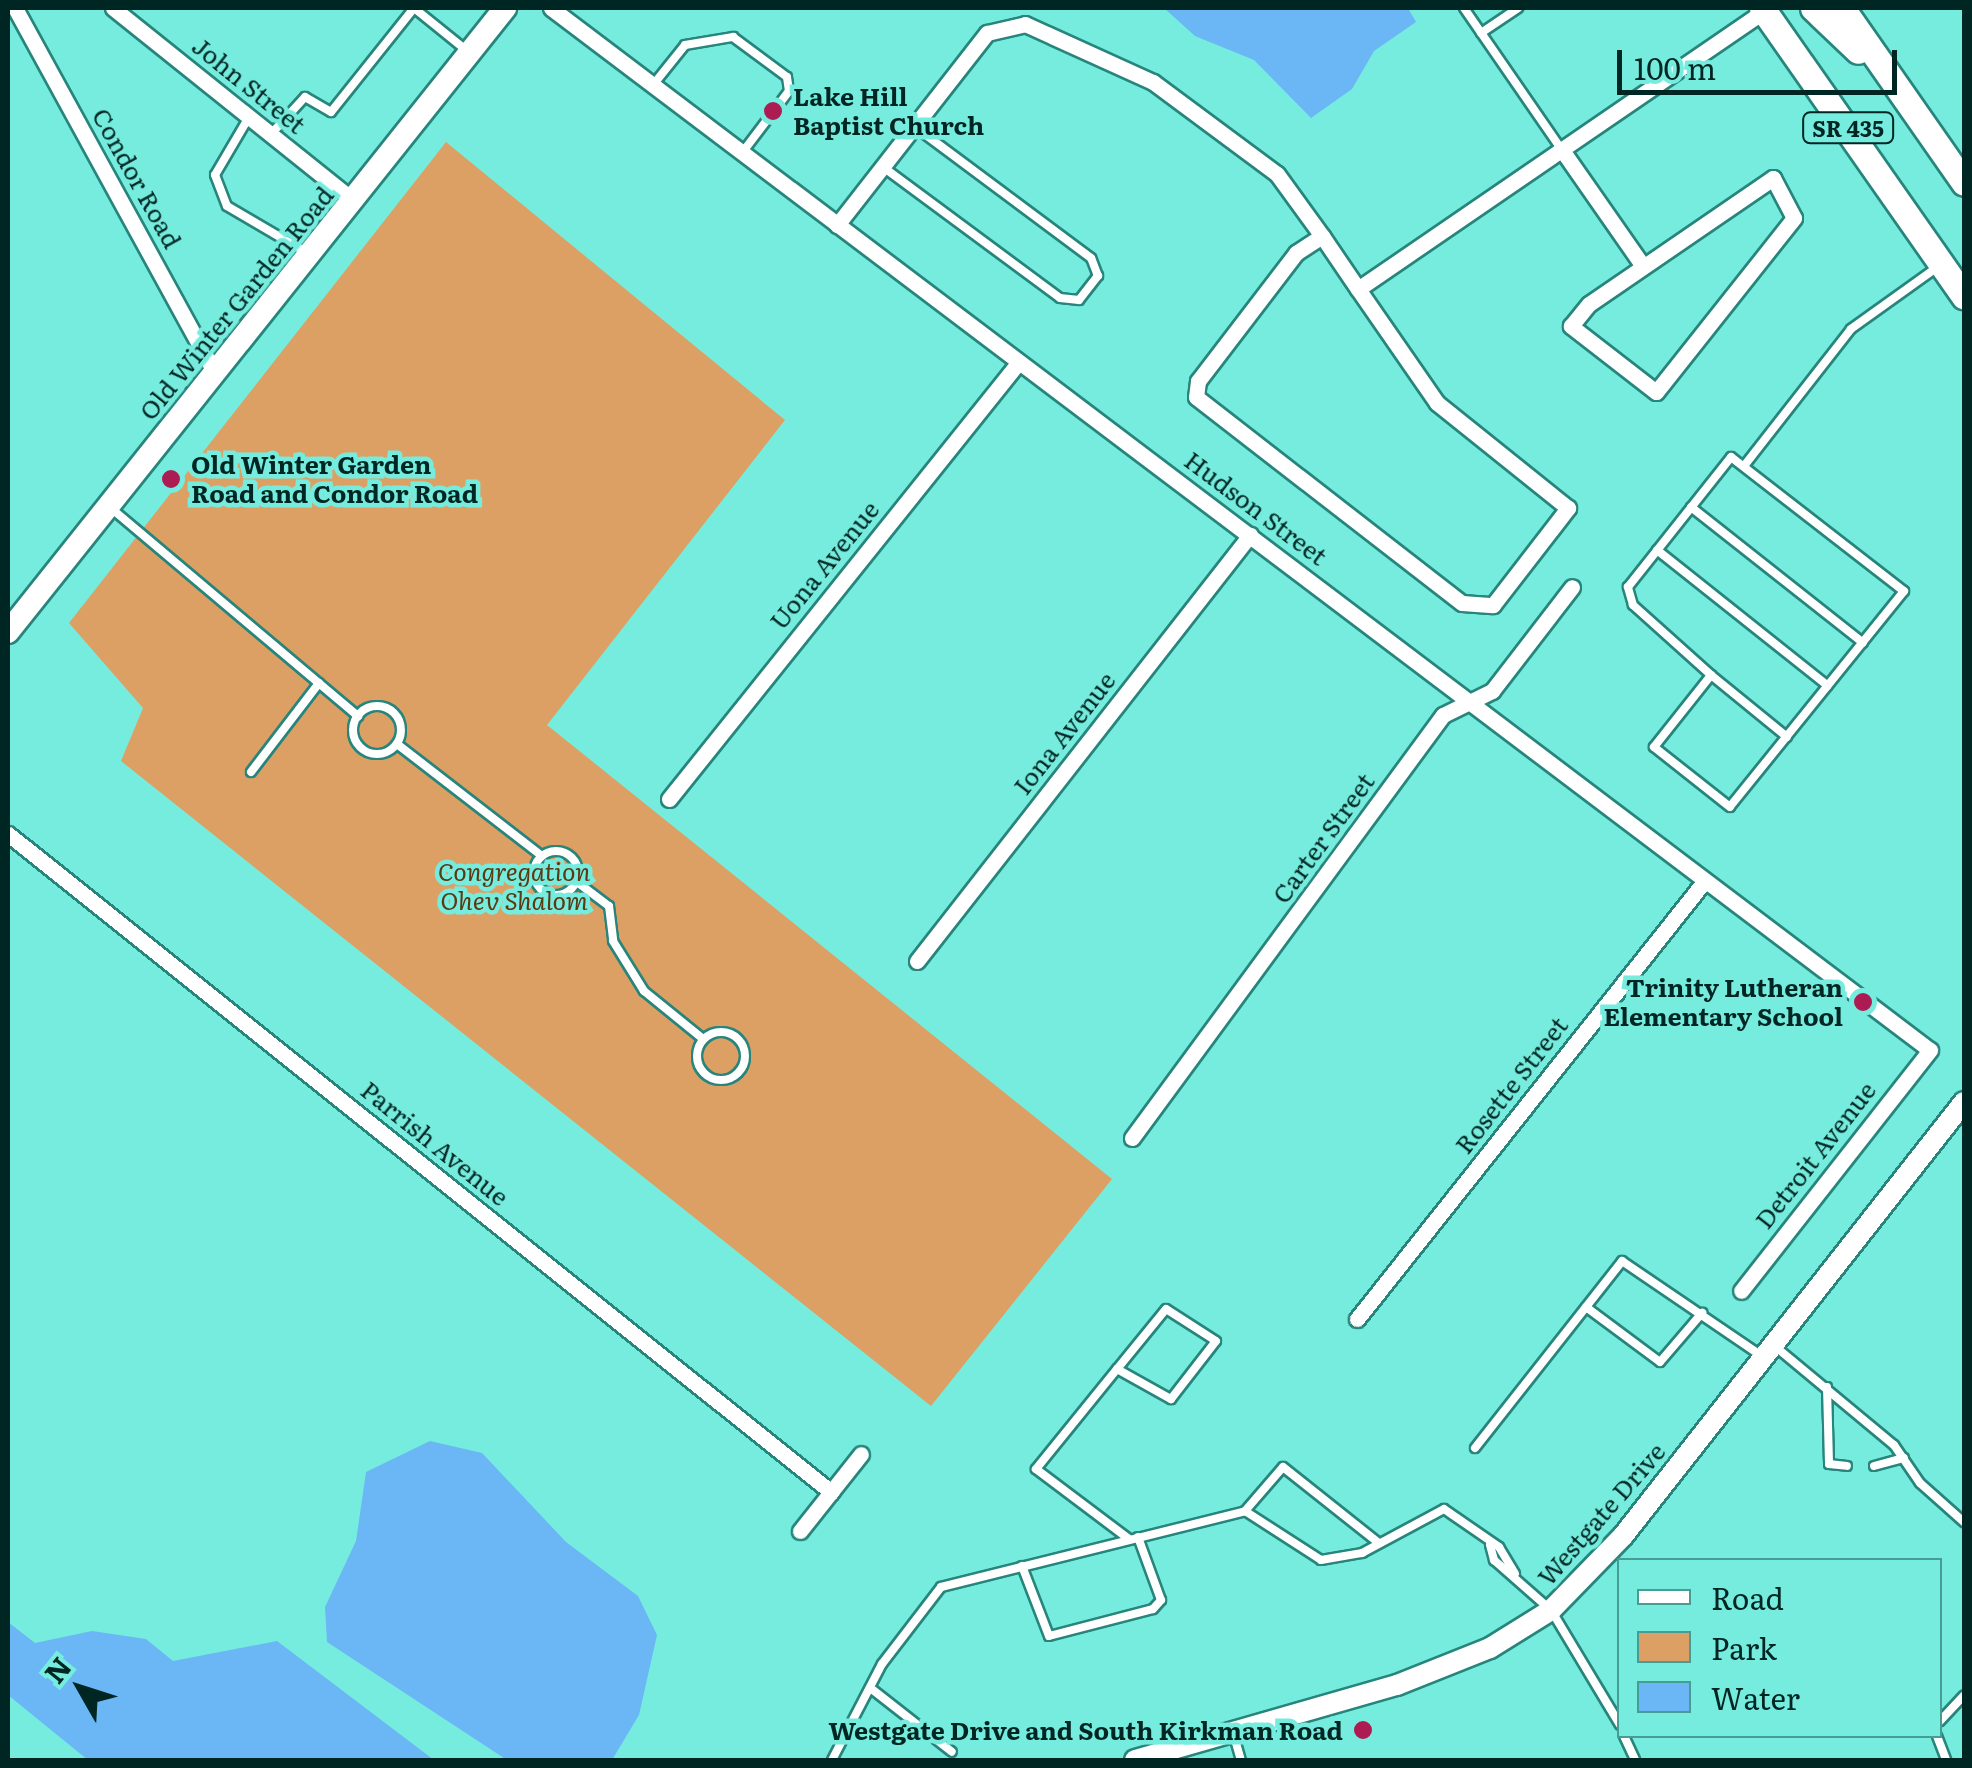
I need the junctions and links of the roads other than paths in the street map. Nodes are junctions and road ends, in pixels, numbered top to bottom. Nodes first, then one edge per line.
1 (15, 8) edge
2 (114, 8) edge
3 (505, 8) edge
4 (551, 8) edge
5 (1464, 8) edge
6 (1518, 8) edge
7 (1813, 8) edge
8 (1842, 8) edge
9 (1766, 9) edge
10 (1481, 32) junction
11 (470, 53) junction
12 (653, 86) junction
13 (249, 116) junction
14 (914, 126) junction
15 (1925, 126) junction
16 (271, 134) junction
17 (1562, 150) junction
18 (742, 154) junction
19 (883, 167) junction
20 (1964, 183) edge
21 (354, 201) junction
22 (837, 225) junction
23 (1322, 236) junction
24 (310, 256) junction
25 (1942, 263) junction
26 (1643, 266) junction
27 (1358, 289) junction
28 (1964, 296) edge
29 (1018, 363) junction
30 (216, 373) junction
31 (1744, 466) junction
32 (108, 506) junction
33 (1691, 507) junction
34 (1250, 535) junction
35 (1657, 550) junction
36 (1572, 587) dead end
37 (8, 632) edge
38 (1863, 643) junction
39 (1711, 675) junction
40 (318, 683) junction
41 (1828, 686) junction
42 (1468, 702) junction
43 (358, 716) junction
44 (1787, 737) junction
45 (397, 744) junction
46 (250, 772) dead end
47 (669, 799) dead end
48 (8, 834) edge
49 (542, 856) junction
50 (577, 882) junction
51 (1703, 883) junction
52 (917, 961) dead end
53 (703, 1040) junction
54 (1930, 1050) joint
55 (1964, 1102) edge
56 (1132, 1138) dead end
57 (1740, 1291) dead end
58 (1586, 1307) junction
59 (1702, 1313) junction
60 (1357, 1318) dead end
61 (1768, 1351) junction
62 (1117, 1369) junction
63 (1827, 1388) junction
64 (1474, 1448) dead end
65 (861, 1454) dead end
66 (1904, 1458) junction
67 (1847, 1466) dead end
68 (1874, 1466) dead end
69 (831, 1492) junction
70 (1245, 1511) junction
71 (1964, 1522) edge
72 (800, 1531) dead end
73 (1133, 1538) junction
74 (1379, 1543) junction
75 (1022, 1566) junction
76 (1551, 1610) junction
77 (872, 1690) junction
78 (1964, 1694) edge
79 (1942, 1718) edge
80 (1617, 1720) edge
81 (1233, 1732) junction
82 (952, 1752) dead end
83 (832, 1760) edge
84 (1136, 1760) edge
85 (1240, 1760) edge

1 - 30 street, Condor Road
2 - 13 street, John Street
3 - 11 main road, Old Winter Garden Road
4 - 12 street, Hudson Street
5 - 10 lane
6 - 10 lane
7 - 15 main road
8 - 15 main road, SR 435
9 - 17 street
9 - 25 main road, SR 435
10 - 17 lane
11 - 16 lane
11 - 21 main road, Old Winter Garden Road
12 - 18 street, Hudson Street
12 - 18 lane
13 - 16 street, John Street
13 - 24 lane
14 - 19 street
14 - 19 lane
14 - 23 street
15 - 20 main road, SR 435
16 - 21 street, John Street
17 - 26 street
17 - 27 street
18 - 22 street, Hudson Street
19 - 22 street
21 - 24 main road, Old Winter Garden Road
22 - 29 street, Hudson Street
23 - 27 street
23 - 27 street
24 - 30 main road, Old Winter Garden Road
25 - 28 main road, SR 435
25 - 31 lane
26 - 26 street
29 - 34 street, Hudson Street
29 - 47 street, Uona Avenue
30 - 32 main road, Old Winter Garden Road
31 - 33 lane
31 - 38 lane
32 - 37 main road, Old Winter Garden Road
32 - 40 lane
33 - 35 lane
33 - 38 lane
34 - 42 street, Hudson Street
34 - 52 street, Iona Avenue
35 - 39 lane
35 - 41 lane
36 - 42 street, Carter Street
38 - 41 lane
39 - 44 lane
39 - 44 lane
40 - 43 lane
40 - 46 lane
41 - 44 lane
42 - 51 street, Hudson Street
42 - 56 street, Carter Street
43 - 45 lane
43 - 45 lane
45 - 49 lane
48 - 69 street, Parrish Avenue
49 - 50 lane
49 - 50 lane
50 - 53 lane
51 - 54 street, Hudson Street
51 - 60 street, Rosette Street
53 - 53 lane
54 - 57 street, Detroit Avenue
55 - 61 street, Westgate Drive
58 - 59 lane
58 - 59 lane
58 - 64 lane
59 - 61 lane
61 - 63 lane
61 - 76 street, Westgate Drive
62 - 62 lane
62 - 73 lane
63 - 66 lane
63 - 67 lane
65 - 69 street
66 - 68 lane
66 - 71 lane
69 - 72 street
70 - 73 lane
70 - 74 lane
70 - 74 lane
73 - 75 lane
73 - 75 lane
74 - 76 lane
75 - 77 lane
76 - 80 lane
76 - 81 street, Westgate Drive
77 - 82 lane
77 - 83 lane
78 - 79 lane
81 - 84 street, Westgate Drive
81 - 85 lane

